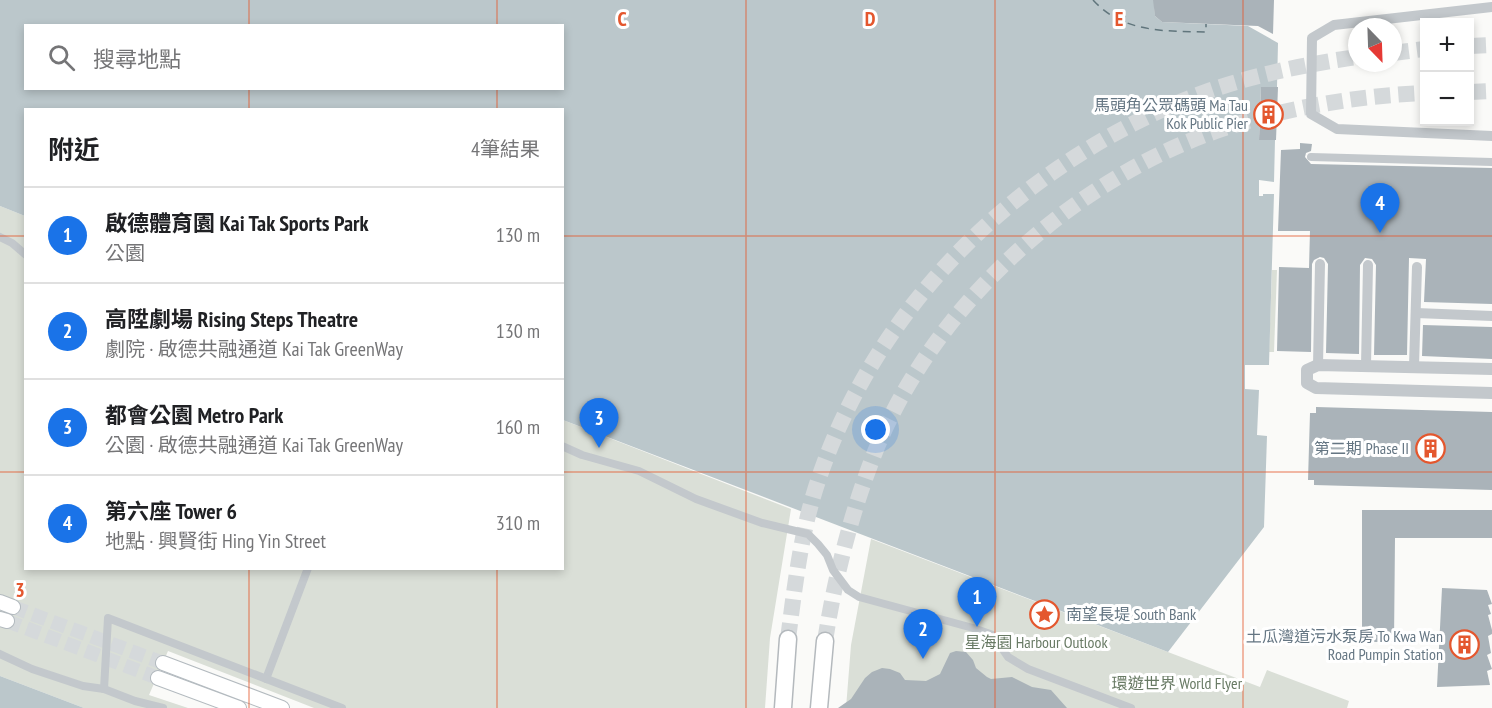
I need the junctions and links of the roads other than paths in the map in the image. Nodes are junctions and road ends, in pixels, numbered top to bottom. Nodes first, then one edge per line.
1 (1492, 7) edge
2 (1492, 136) edge
3 (1311, 157) dead end
4 (1492, 162) edge
5 (0, 237) edge
6 (24, 253) edge
7 (1320, 264) dead end
8 (1368, 265) dead end
9 (1417, 267) dead end
10 (1416, 313) junction
11 (1492, 316) edge
12 (1318, 365) junction
13 (1366, 365) junction
14 (1414, 366) junction
15 (1492, 369) edge
16 (1492, 393) edge
17 (564, 447) edge
18 (307, 570) edge
19 (788, 639) tunnel mouth
20 (825, 641) tunnel mouth
21 (0, 654) edge
22 (163, 663) tunnel mouth
23 (158, 678) tunnel mouth
24 (266, 679) junction
25 (104, 689) junction
26 (163, 708) edge
27 (239, 708) edge
28 (282, 708) edge
29 (342, 708) edge
30 (783, 708) edge
31 (819, 708) edge
32 (1131, 708) edge

1 - 2 street
3 - 4 street
5 - 6 street
7 - 12 street
8 - 13 street
9 - 10 street
10 - 11 street
10 - 14 street
12 - 13 street
12 - 16 street
13 - 14 street
14 - 15 street
17 - 32 street
18 - 24 street
19 - 30 highway
20 - 31 highway
21 - 25 street
22 - 28 main road
23 - 27 main road
24 - 25 street
24 - 29 street
25 - 26 street

